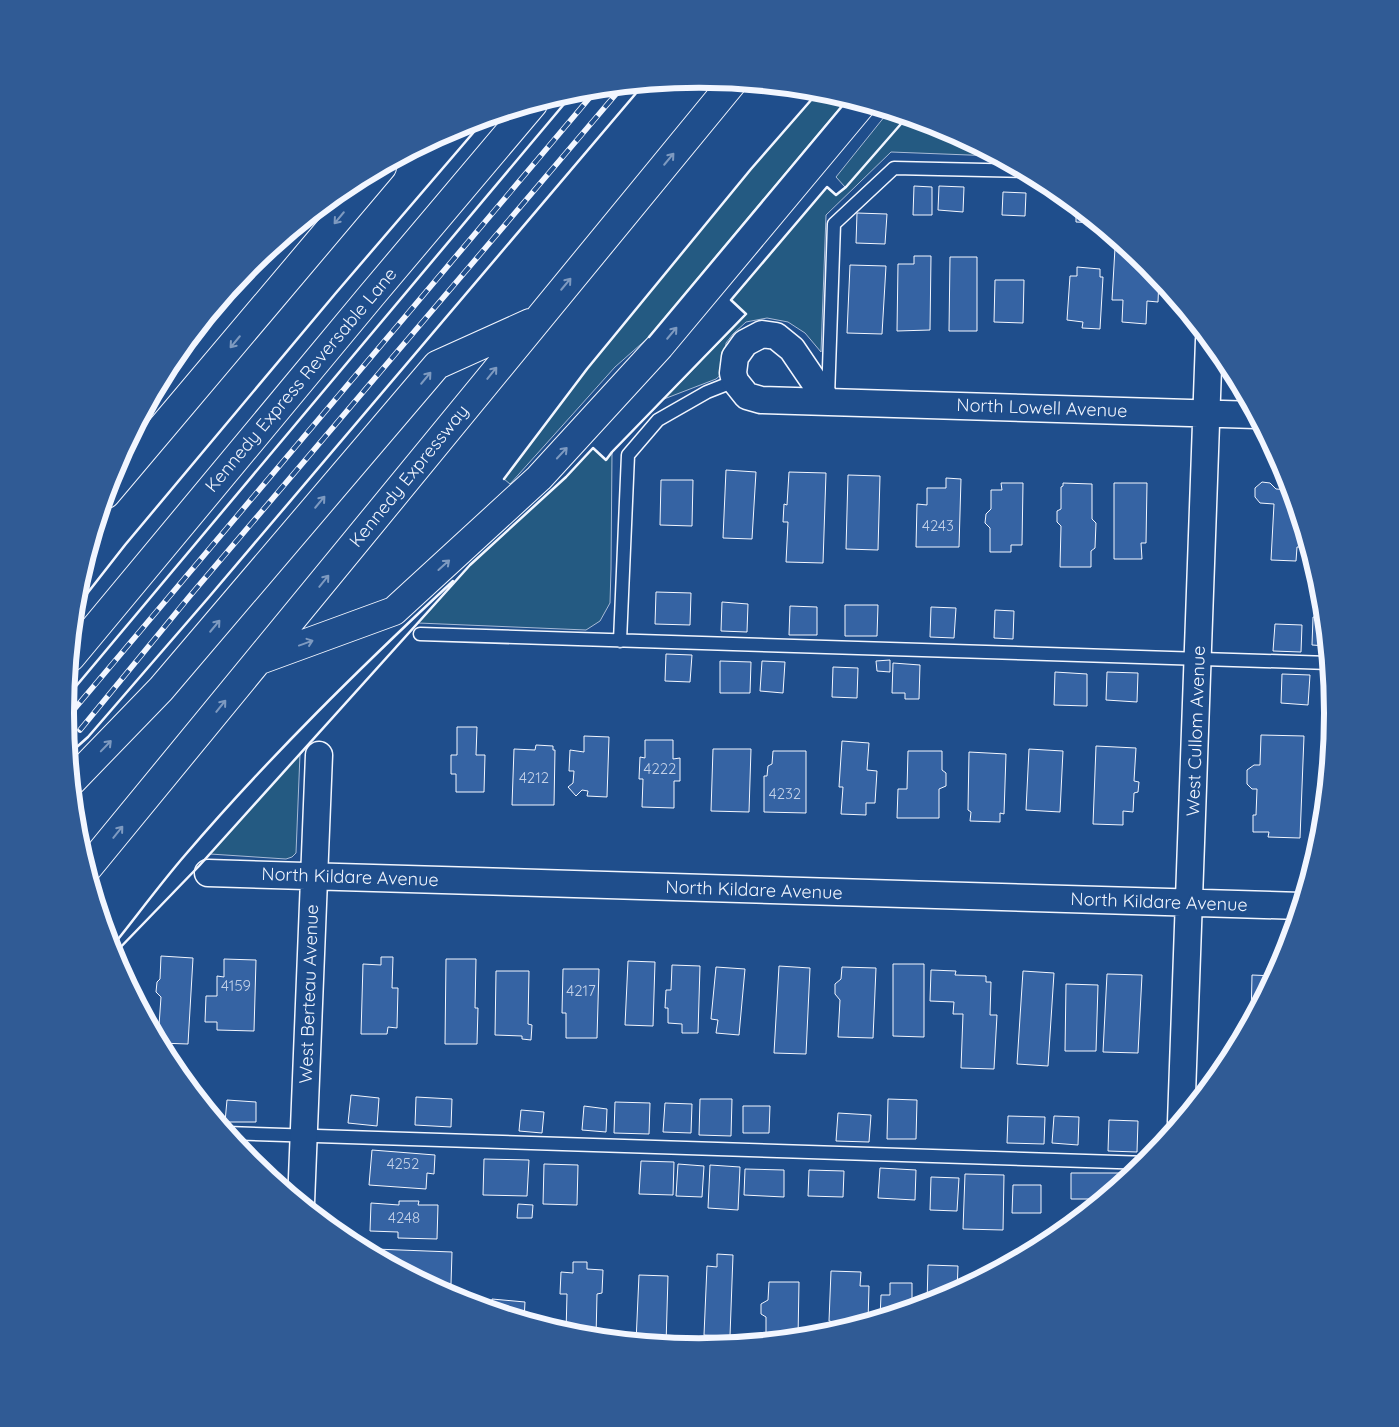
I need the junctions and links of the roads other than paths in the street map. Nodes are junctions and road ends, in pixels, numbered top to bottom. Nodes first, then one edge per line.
1 (727, 89) edge
2 (858, 108) edge
3 (526, 113) edge
4 (1010, 171) edge
5 (368, 183) edge
6 (535, 321) junction
7 (1210, 352) edge
8 (735, 381) junction
9 (828, 402) junction
10 (1208, 413) junction
11 (1249, 415) edge
12 (120, 478) edge
13 (420, 634) dead end
14 (620, 641) junction
15 (77, 648) edge
16 (1198, 659) junction
17 (260, 660) junction
18 (1323, 663) edge
19 (319, 755) dead end
20 (77, 776) edge
21 (92, 864) edge
22 (208, 873) dead end
23 (314, 876) junction
24 (1190, 903) junction
25 (1295, 906) edge
26 (1181, 1112) edge
27 (236, 1133) edge
28 (303, 1136) junction
29 (1135, 1163) edge
30 (301, 1196) edge

6 -> 1 highway, Kennedy Expressway
17 -> 2 highway
3 - 15 highway, Kennedy Express Reversable Lane
4 - 9 lane
5 -> 12 highway
17 -> 6 highway, Kennedy Expressway
20 -> 6 highway
7 - 10 street, West Cullom Avenue
8 - 9 street, North Lowell Avenue
8 - 9 street
8 - 14 lane
9 - 10 street, North Lowell Avenue
10 - 11 street, North Lowell Avenue
10 - 16 street, West Cullom Avenue
13 - 14 lane
14 - 16 lane
16 - 18 lane
16 - 24 street, West Cullom Avenue
21 -> 17 highway, Kennedy Expressway
19 - 23 street, West Berteau Avenue
22 - 23 street, North Kildare Avenue
23 - 24 street, North Kildare Avenue
23 - 28 street, West Berteau Avenue
24 - 25 street, North Kildare Avenue
24 - 26 street, West Cullom Avenue
27 - 28 lane
28 - 29 lane
28 - 30 street, West Berteau Avenue

